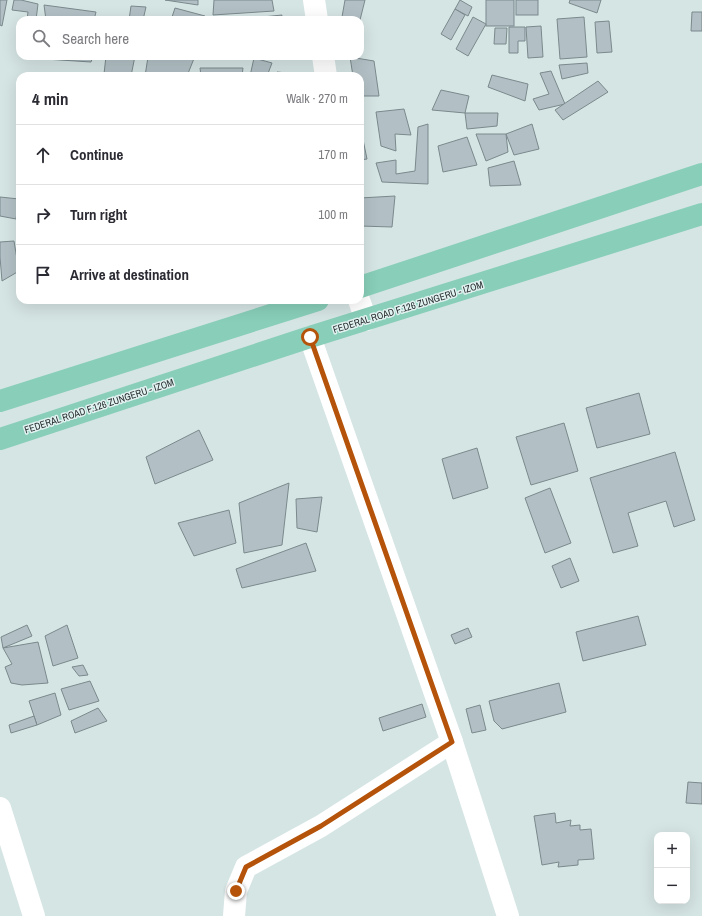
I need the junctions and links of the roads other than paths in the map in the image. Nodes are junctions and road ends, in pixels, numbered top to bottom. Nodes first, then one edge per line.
1 (314, 0) edge
2 (316, 16) edge
3 (324, 60) edge
4 (325, 72) edge
5 (702, 174) edge
6 (702, 214) edge
7 (364, 286) edge
8 (305, 304) edge
9 (363, 310) edge
10 (310, 337) junction
11 (0, 401) edge
12 (0, 439) edge
13 (452, 742) junction
14 (0, 808) edge
15 (34, 916) edge
16 (234, 916) edge
17 (508, 916) edge

1 - 2 street
3 - 4 street
5 - 7 main road
6 - 9 main road, FEDERAL ROAD F.126 ZUNGERU - IZOM
8 - 11 main road
9 - 10 main road, FEDERAL ROAD F.126 ZUNGERU - IZOM
10 - 12 main road, FEDERAL ROAD F.126 ZUNGERU - IZOM
10 - 13 street
13 - 16 street
13 - 17 street
14 - 15 street

